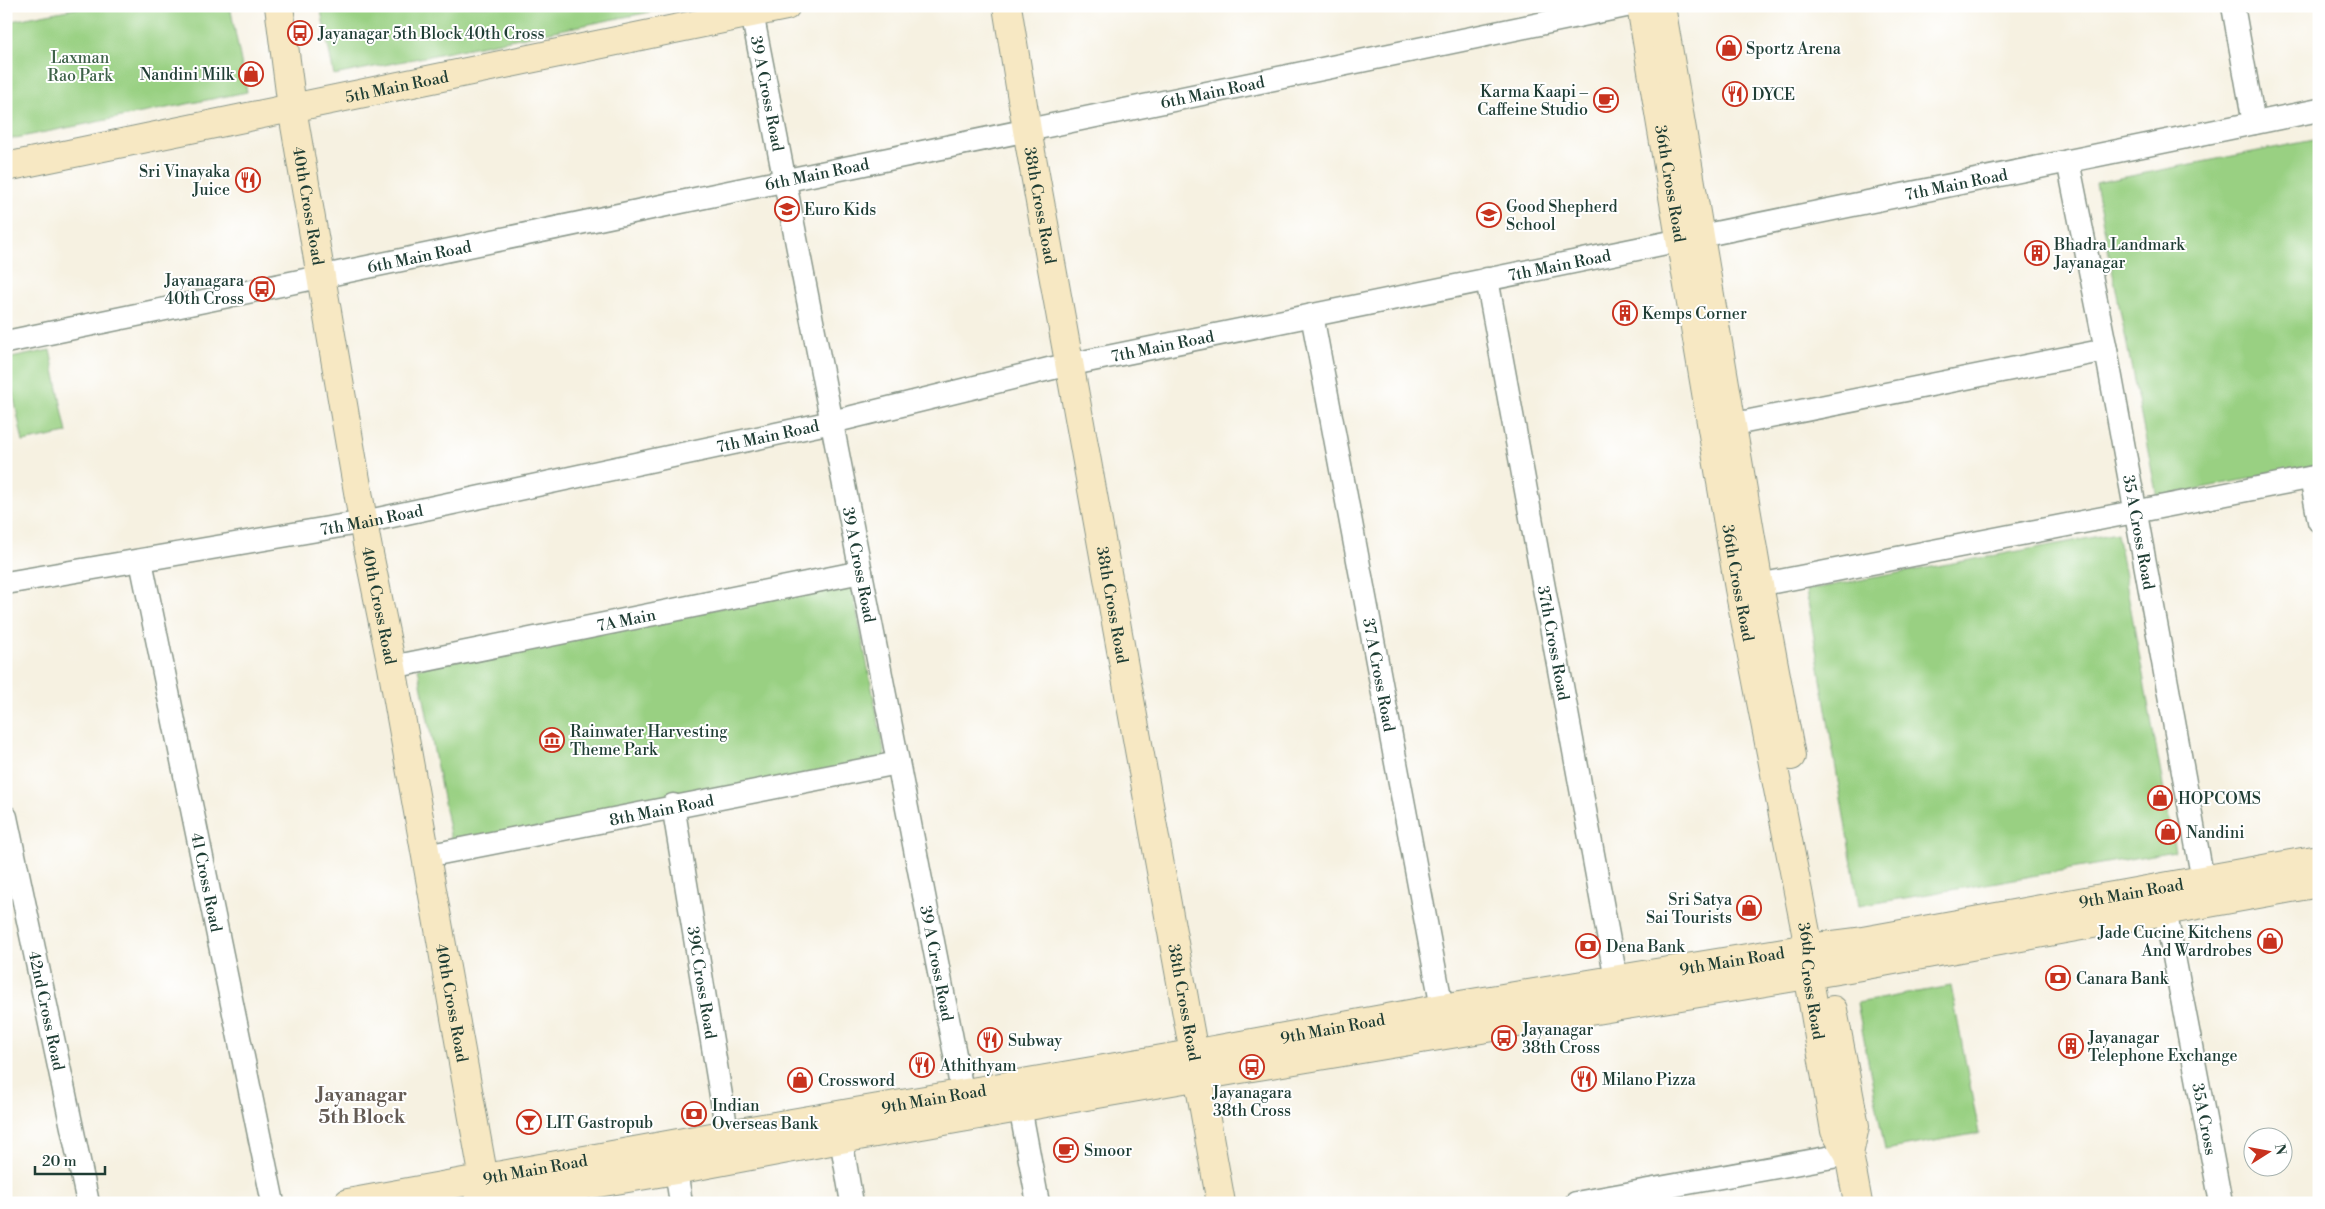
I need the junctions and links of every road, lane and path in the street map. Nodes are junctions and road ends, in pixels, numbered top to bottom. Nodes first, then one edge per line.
1 (279, 6) edge
2 (786, 6) edge
3 (1007, 6) edge
4 (1626, 6) edge
5 (1642, 6) edge
6 (1662, 6) edge
7 (2233, 6) edge
8 (752, 13) junction
9 (292, 108) junction
10 (2319, 110) edge
11 (2254, 123) junction
12 (1027, 130) junction
13 (2068, 161) junction
14 (6, 167) edge
15 (785, 181) junction
16 (1691, 238) junction
17 (322, 277) junction
18 (1487, 279) junction
19 (1312, 315) junction
20 (6, 342) edge
21 (2106, 350) junction
22 (1071, 364) junction
23 (832, 422) junction
24 (1722, 427) junction
25 (2315, 477) edge
26 (2135, 512) junction
27 (2319, 521) edge
28 (364, 522) junction
29 (141, 561) junction
30 (861, 572) junction
31 (6, 583) edge
32 (1749, 587) junction
33 (392, 667) junction
34 (898, 762) junction
35 (674, 806) junction
36 (6, 817) edge
37 (426, 856) junction
38 (2319, 860) edge
39 (2319, 884) edge
40 (2206, 892) junction
41 (2162, 900) junction
42 (1818, 959) junction
43 (1617, 979) junction
44 (1620, 1006) junction
45 (1442, 1008) junction
46 (1447, 1034) junction
47 (1196, 1065) junction
48 (965, 1105) junction
49 (1020, 1107) junction
50 (841, 1139) junction
51 (730, 1146) junction
52 (1849, 1154) junction
53 (676, 1170) junction
54 (484, 1196) edge
55 (88, 1203) edge
56 (272, 1203) edge
57 (348, 1203) edge
58 (681, 1203) edge
59 (852, 1203) edge
60 (1038, 1203) edge
61 (1221, 1203) edge
62 (1576, 1203) edge
63 (1858, 1203) edge
64 (2221, 1203) edge

1 - 9 main road, 40th Cross Road
2 - 8 main road, 5th Main Road
3 - 12 main road, 38th Cross Road
4 - 12 street, 6th Main Road
5 - 16 main road, 36th Cross Road
6 - 16 main road, 36th Cross Road
7 - 11 street
8 - 9 main road, 5th Main Road
8 - 15 street, 39 A Cross Road
9 - 14 main road, 5th Main Road
9 - 17 main road, 40th Cross Road
10 - 11 street, 7th Main Road
11 - 13 street, 7th Main Road
12 - 15 street, 6th Main Road
12 - 22 main road, 38th Cross Road
13 - 16 street, 7th Main Road
13 - 21 street, 35 A Cross Road
15 - 17 street, 6th Main Road
15 - 23 street, 39 A Cross Road
16 - 18 street, 7th Main Road
16 - 24 main road, 36th Cross Road
17 - 20 street, 6th Main Road
17 - 28 main road, 40th Cross Road
18 - 19 street, 7th Main Road
18 - 43 street, 37th Cross Road
19 - 22 street, 7th Main Road
19 - 45 street, 37 A Cross Road
21 - 24 street
21 - 26 street, 35 A Cross Road
22 - 23 street, 7th Main Road
22 - 47 main road, 38th Cross Road
23 - 28 street, 7th Main Road
23 - 30 street, 39 A Cross Road
24 - 32 main road, 36th Cross Road
25 - 26 street
25 - 27 street
26 - 32 street
26 - 40 street, 35 A Cross Road
28 - 29 street, 7th Main Road
28 - 33 main road, 40th Cross Road
29 - 31 street, 7th Main Road
29 - 56 street, 41 Cross Road
30 - 33 street, 7A Main
30 - 34 street, 39 A Cross Road
32 - 42 main road, 36th Cross Road
33 - 37 main road, 40th Cross Road
34 - 35 street, 8th Main Road
34 - 48 street, 39 A Cross Road
35 - 37 street, 8th Main Road
35 - 51 street, 39C Cross Road
36 - 55 street, 42nd Cross Road
37 - 54 main road, 40th Cross Road
38 - 40 main road, 9th Main Road
39 - 40 main road, 9th Main Road
40 - 41 main road, 9th Main Road
41 - 42 main road, 9th Main Road
41 - 64 street, 35A Cross
42 - 43 main road, 9th Main Road
42 - 44 main road, 9th Main Road
42 - 52 main road, 36th Cross Road
43 - 44 street, 37th Cross Road
43 - 45 main road, 9th Main Road
44 - 46 main road, 9th Main Road
45 - 46 street, 37 A Cross Road
45 - 47 main road, 9th Main Road
46 - 47 main road, 9th Main Road
47 - 48 main road, 9th Main Road
47 - 49 main road, 9th Main Road
47 - 61 main road, 38th Cross Road
48 - 49 main road, 9th Main Road
48 - 50 main road, 9th Main Road
48 - 51 main road, 9th Main Road
49 - 60 street
50 - 51 main road, 9th Main Road
50 - 59 street
51 - 53 main road, 9th Main Road
51 - 54 main road, 9th Main Road
52 - 62 street
52 - 63 main road, 36th Cross Road
53 - 54 main road, 9th Main Road
53 - 58 street
54 - 57 main road, 9th Main Road

